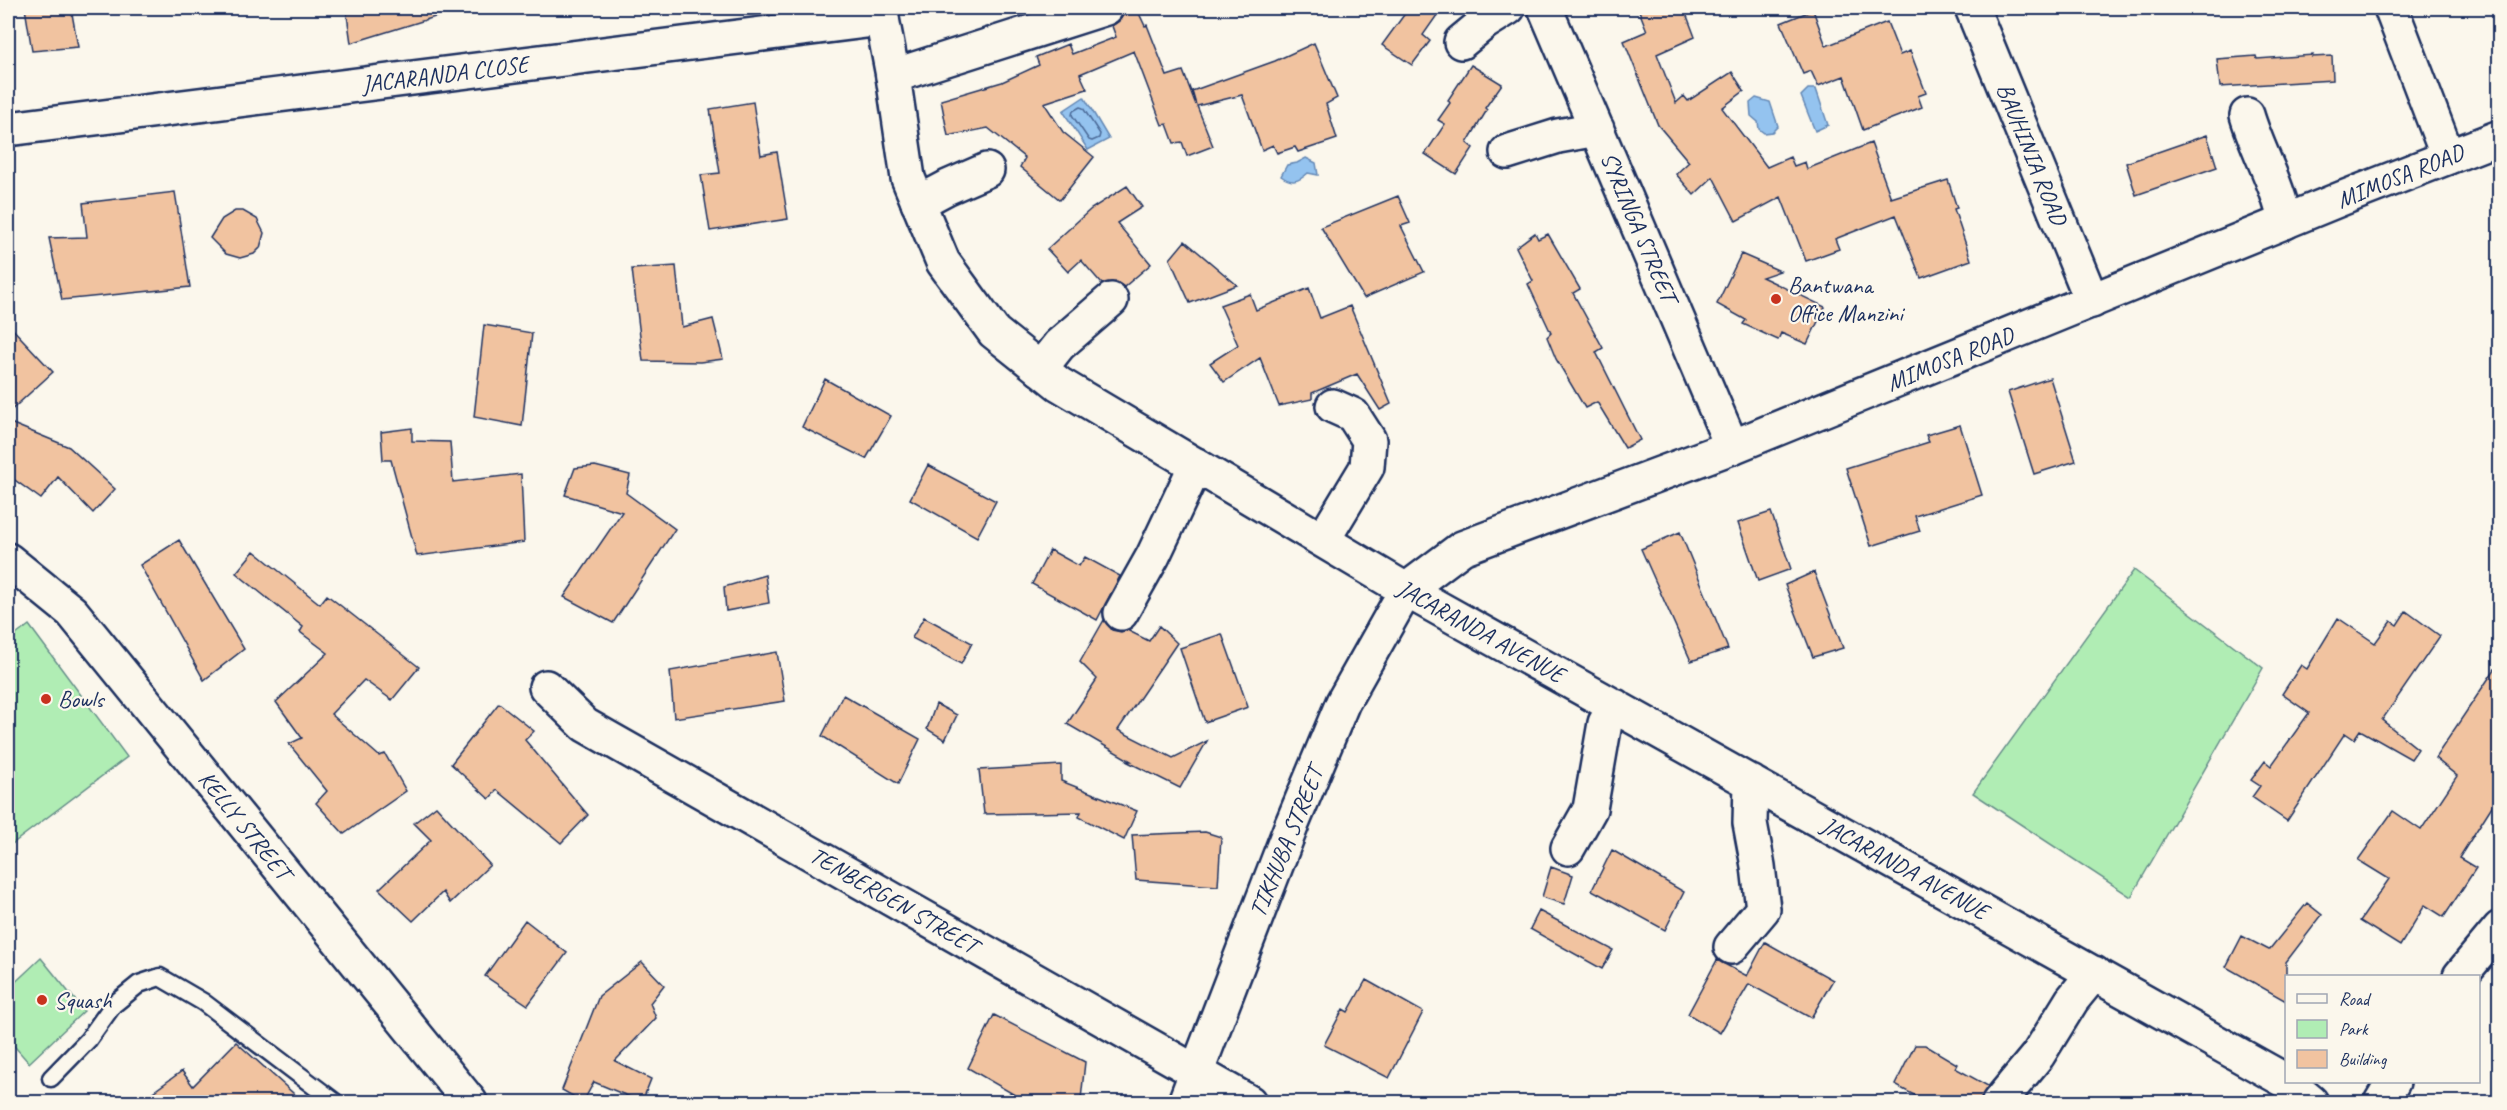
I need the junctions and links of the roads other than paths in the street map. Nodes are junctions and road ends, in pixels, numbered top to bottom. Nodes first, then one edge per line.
1 (1106, 8) edge
2 (1508, 8) edge
3 (1545, 8) edge
4 (1971, 8) edge
5 (2391, 8) edge
6 (881, 13) edge
7 (1461, 42) dead end
8 (893, 76) junction
9 (2247, 116) dead end
10 (8, 129) edge
11 (1597, 129) junction
12 (2499, 136) edge
13 (1507, 152) dead end
14 (2448, 157) junction
15 (987, 170) dead end
16 (918, 203) junction
17 (2285, 222) junction
18 (1111, 300) dead end
19 (2092, 301) junction
20 (1040, 369) junction
21 (1333, 406) dead end
22 (1732, 447) junction
23 (1196, 465) junction
24 (1323, 540) junction
25 (8, 560) edge
26 (1406, 590) junction
27 (1121, 613) dead end
28 (546, 687) dead end
29 (1615, 706) junction
30 (1751, 782) junction
31 (1568, 848) dead end
32 (2499, 928) edge
33 (1731, 947) dead end
34 (2094, 973) junction
35 (2461, 975) edge
36 (1197, 1072) junction
37 (51, 1078) dead end
38 (2285, 1080) edge
39 (2289, 1083) edge
40 (2392, 1083) edge
41 (335, 1102) edge
42 (470, 1102) edge
43 (1185, 1102) edge
44 (1249, 1102) edge
45 (1999, 1102) edge
46 (2311, 1102) edge
47 (2381, 1102) edge

1 - 8 street
2 - 7 street
3 - 11 street, SYRINGA STREET
4 - 19 street, BAUHINIA ROAD
5 - 14 street
6 - 8 street, JACARANDA AVENUE
6 - 10 street, JACARANDA CLOSE
8 - 16 street, JACARANDA AVENUE
9 - 17 street
11 - 13 street
11 - 22 street, SYRINGA STREET
12 - 14 street, MIMOSA ROAD
14 - 17 street, MIMOSA ROAD
15 - 16 street
16 - 20 street, JACARANDA AVENUE
17 - 19 street, MIMOSA ROAD
18 - 20 street
19 - 22 street, MIMOSA ROAD
20 - 23 street, JACARANDA AVENUE
21 - 24 street
22 - 26 street, MIMOSA ROAD
23 - 24 street, JACARANDA AVENUE
23 - 27 street
24 - 26 street, JACARANDA AVENUE
25 - 42 street, KELLY STREET
26 - 29 street, JACARANDA AVENUE
26 - 36 street, TIKHUBA STREET
28 - 36 street, TENBERGEN STREET
29 - 30 street, JACARANDA AVENUE
29 - 31 street
30 - 33 street
30 - 34 street, JACARANDA AVENUE
32 - 35 street
34 - 38 street, JACARANDA AVENUE
34 - 45 street
36 - 43 street, TIKHUBA STREET
36 - 44 street, TENBERGEN STREET
37 - 41 lane
39 - 46 street, JACARANDA AVENUE
40 - 47 street

